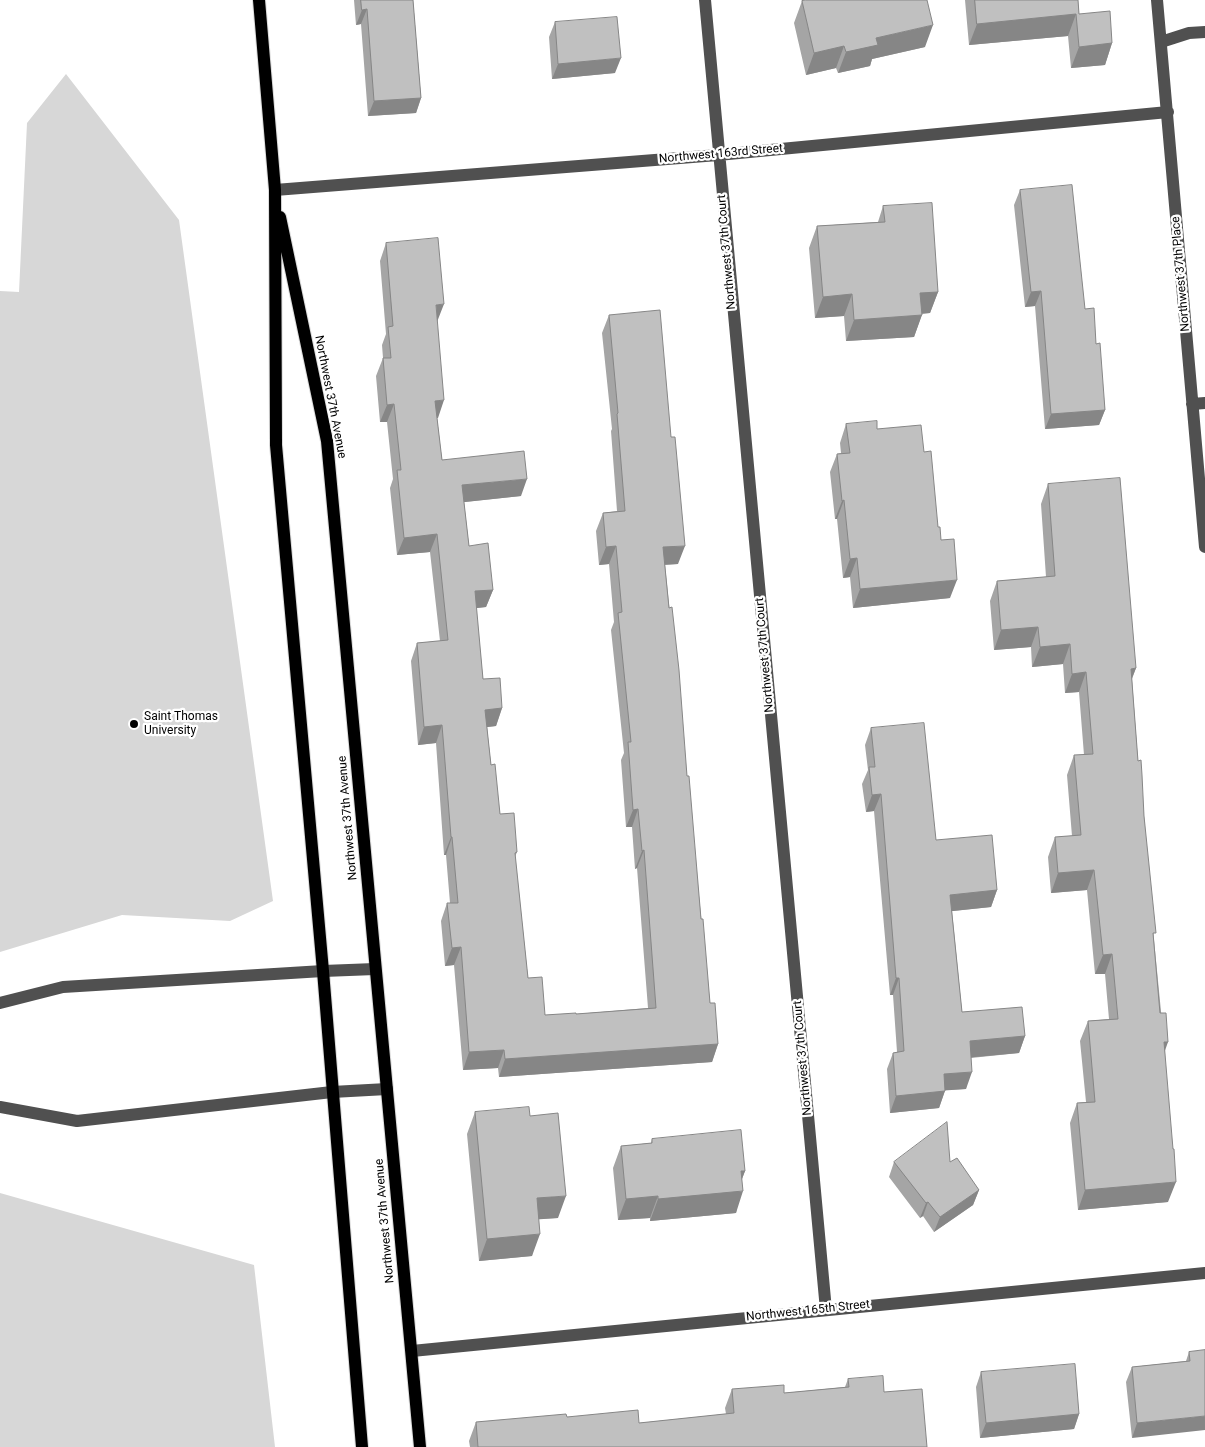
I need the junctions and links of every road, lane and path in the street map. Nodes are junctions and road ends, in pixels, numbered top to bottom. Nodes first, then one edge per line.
1 (258, 0) edge
2 (705, 0) edge
3 (1157, 0) edge
4 (1205, 32) edge
5 (1161, 42) junction
6 (1168, 112) junction
7 (718, 155) junction
8 (275, 190) junction
9 (1199, 403) edge
10 (1205, 547) edge
11 (375, 969) junction
12 (323, 971) junction
13 (0, 1003) edge
14 (387, 1089) junction
15 (332, 1092) junction
16 (0, 1107) edge
17 (1205, 1273) edge
18 (826, 1310) junction
19 (412, 1351) junction
20 (362, 1447) edge
21 (420, 1447) edge

1 - 8 main road, Northwest 37th Avenue
2 - 7 street, Northwest 37th Court
3 - 5 street, Northwest 37th Place
4 - 5 street
5 - 6 street, Northwest 37th Place
6 - 7 street, Northwest 163rd Street
6 - 9 street, Northwest 37th Place
7 - 8 street, Northwest 163rd Street
7 - 18 street, Northwest 37th Court
8 - 11 main road, Northwest 37th Avenue
8 - 12 main road, Northwest 37th Avenue
9 - 10 street, Northwest 37th Place
11 - 12 street
11 - 14 main road, Northwest 37th Avenue
12 - 13 street
12 - 15 main road, Northwest 37th Avenue
14 - 15 street
14 - 19 main road, Northwest 37th Avenue
15 - 16 street
15 - 20 main road, Northwest 37th Avenue
17 - 18 street, Northwest 165th Street
18 - 19 street, Northwest 165th Street
19 - 21 main road, Northwest 37th Avenue

